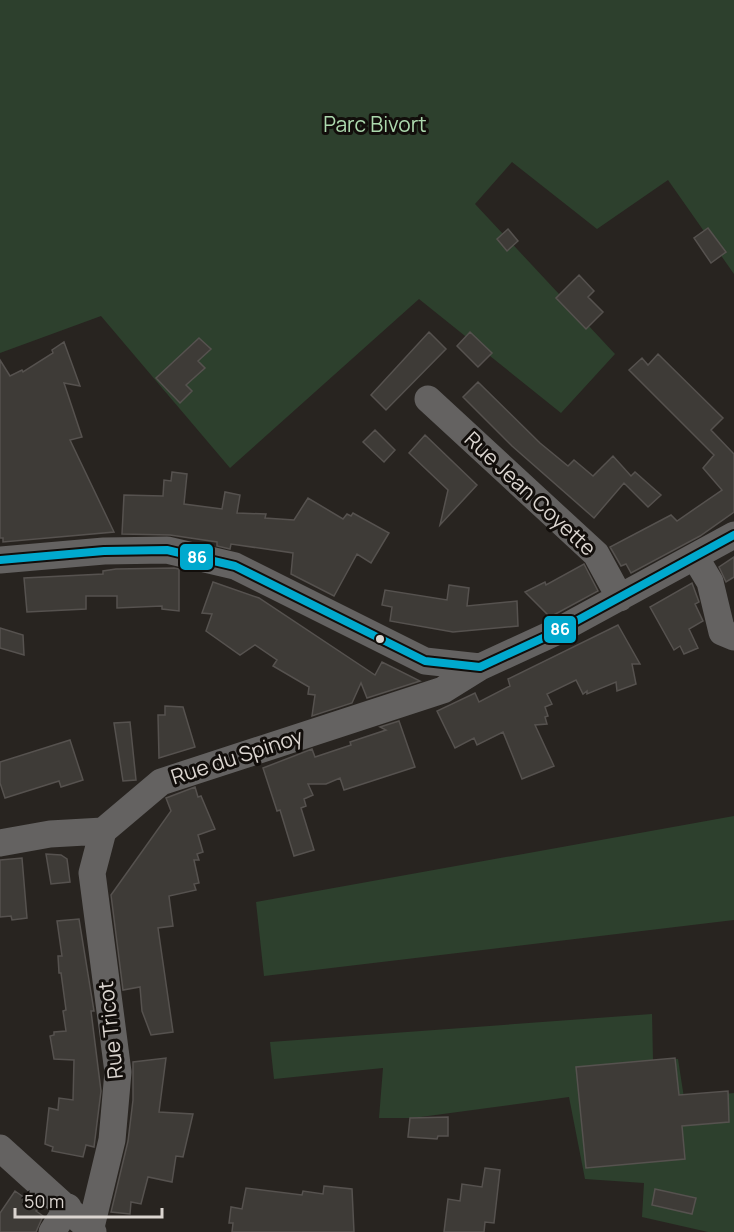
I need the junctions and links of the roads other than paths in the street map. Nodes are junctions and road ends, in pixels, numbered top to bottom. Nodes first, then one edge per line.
1 (428, 399) dead end
2 (734, 535) edge
3 (695, 556) junction
4 (0, 560) edge
5 (620, 598) junction
6 (734, 637) edge
7 (480, 667) junction
8 (103, 831) junction
9 (0, 843) edge
10 (0, 1148) edge
11 (68, 1207) junction
12 (92, 1230) edge
13 (52, 1232) edge

1 - 5 street, Rue Jean Coyette
2 - 3 street, Rue du Spinoy
3 - 5 street, Rue du Spinoy
3 - 6 street
4 - 7 street
5 - 7 street, Rue du Spinoy
7 - 8 street, Rue du Spinoy
8 - 9 street
8 - 12 street, Rue Tricot
10 - 11 street
11 - 12 street
11 - 13 street

